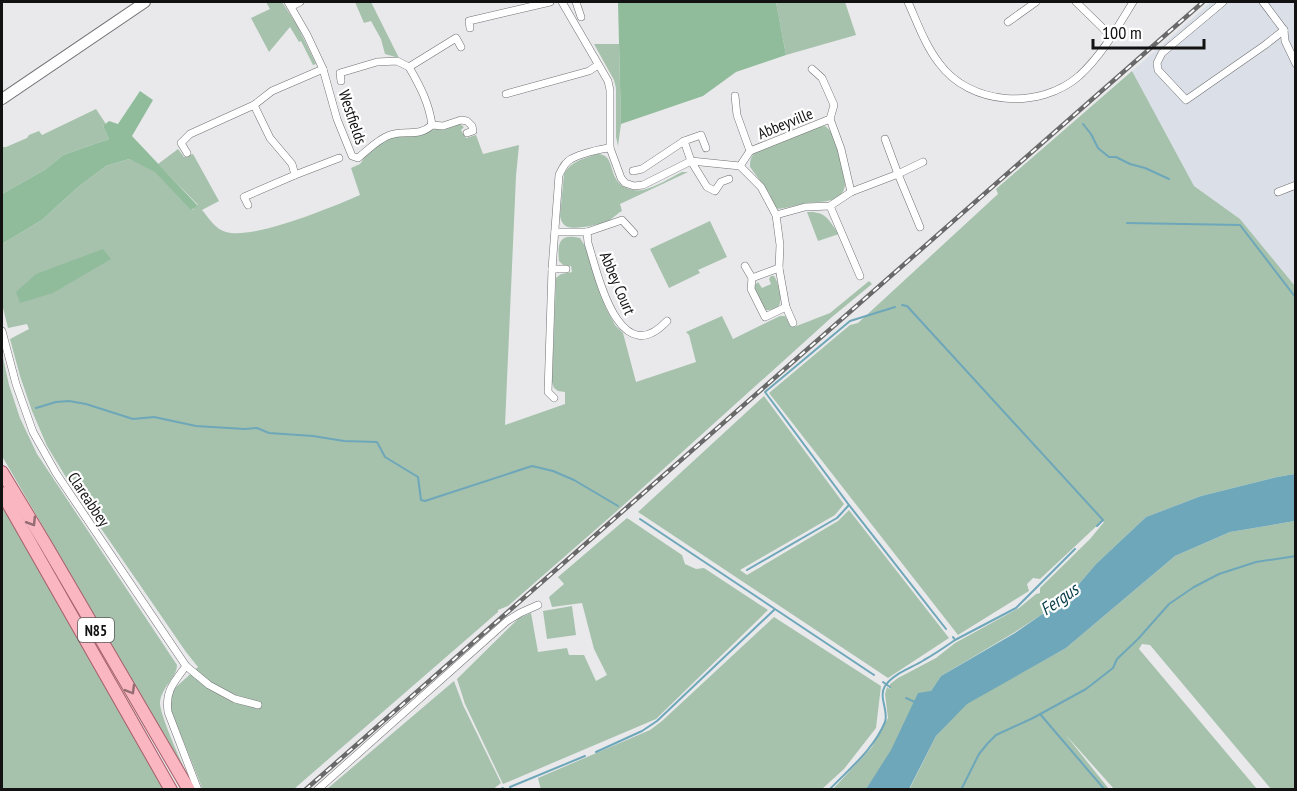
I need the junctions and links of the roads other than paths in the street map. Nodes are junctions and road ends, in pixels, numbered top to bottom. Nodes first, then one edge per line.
1 (145, 2) edge
2 (300, 2) edge
3 (550, 2) edge
4 (562, 2) edge
5 (576, 2) edge
6 (908, 2) edge
7 (1036, 2) edge
8 (1076, 2) edge
9 (1133, 2) edge
10 (1223, 2) edge
11 (1263, 2) edge
12 (290, 4) edge
13 (581, 17) dead end
14 (1008, 22) dead end
15 (470, 28) dead end
16 (1284, 30) junction
17 (1112, 37) junction
18 (461, 47) dead end
19 (1296, 64) edge
20 (598, 65) junction
21 (409, 67) junction
22 (323, 69) junction
23 (812, 69) dead end
24 (341, 81) dead end
25 (506, 94) dead end
26 (735, 96) dead end
27 (2, 99) edge
28 (254, 105) junction
29 (830, 119) junction
30 (432, 125) junction
31 (467, 133) dead end
32 (885, 138) dead end
33 (684, 141) junction
34 (610, 148) junction
35 (706, 148) dead end
36 (750, 151) junction
37 (187, 153) dead end
38 (339, 158) dead end
39 (692, 161) junction
40 (922, 162) dead end
41 (740, 166) junction
42 (633, 171) dead end
43 (898, 174) junction
44 (295, 175) junction
45 (729, 179) dead end
46 (1296, 185) edge
47 (851, 192) junction
48 (1278, 192) dead end
49 (248, 205) dead end
50 (830, 206) junction
51 (776, 215) junction
52 (920, 226) dead end
53 (555, 232) junction
54 (587, 232) junction
55 (634, 233) dead end
56 (745, 266) dead end
57 (779, 268) junction
58 (552, 269) junction
59 (566, 269) dead end
60 (860, 276) dead end
61 (752, 278) junction
62 (786, 307) junction
63 (667, 321) dead end
64 (793, 323) dead end
65 (2, 331) edge
66 (554, 398) dead end
67 (2, 472) edge
68 (2, 493) edge
69 (538, 605) dead end
70 (186, 666) junction
71 (258, 705) dead end
72 (171, 789) edge
73 (189, 789) edge
74 (198, 789) edge
75 (317, 789) edge

1 - 27 main road
2 - 12 street, Westfields
3 - 15 street
4 - 20 street
5 - 13 street
6 - 17 street
7 - 14 street
8 - 17 street
9 - 17 street
10 - 16 street
11 - 16 street
12 - 22 street, Westfields
16 - 19 street
18 - 21 street
20 - 25 street
20 - 34 street
21 - 24 street, Westfields
21 - 30 street
22 - 28 street
22 - 30 street, Westfields
23 - 29 street, Abbeyville
26 - 36 street, Abbeyville
28 - 37 street
28 - 44 street
29 - 36 street, Abbeyville
29 - 47 street, Abbeyville
30 - 31 street, Westfields
32 - 43 street
33 - 35 street
33 - 39 street
33 - 42 street
34 - 39 street
34 - 53 street
36 - 41 street, Abbeyville
38 - 44 street, Westfields
39 - 41 street
39 - 45 street
40 - 43 street
41 - 51 street
43 - 47 street
43 - 52 street
44 - 49 street, Westfields
46 - 48 street
47 - 50 street
50 - 51 street
50 - 60 street
51 - 57 street
53 - 54 street, Abbey Court
53 - 58 street
54 - 55 street, Abbey Court
54 - 63 street, Abbey Court
56 - 61 street
57 - 61 street
57 - 62 street
58 - 59 street
58 - 66 street
61 - 62 street
62 - 64 street
65 - 70 street, Clareabbey
67 -> 73 main road, N85
68 - 72 main road, N85
69 - 75 street
70 - 71 street, Clareabbey
70 - 74 street

